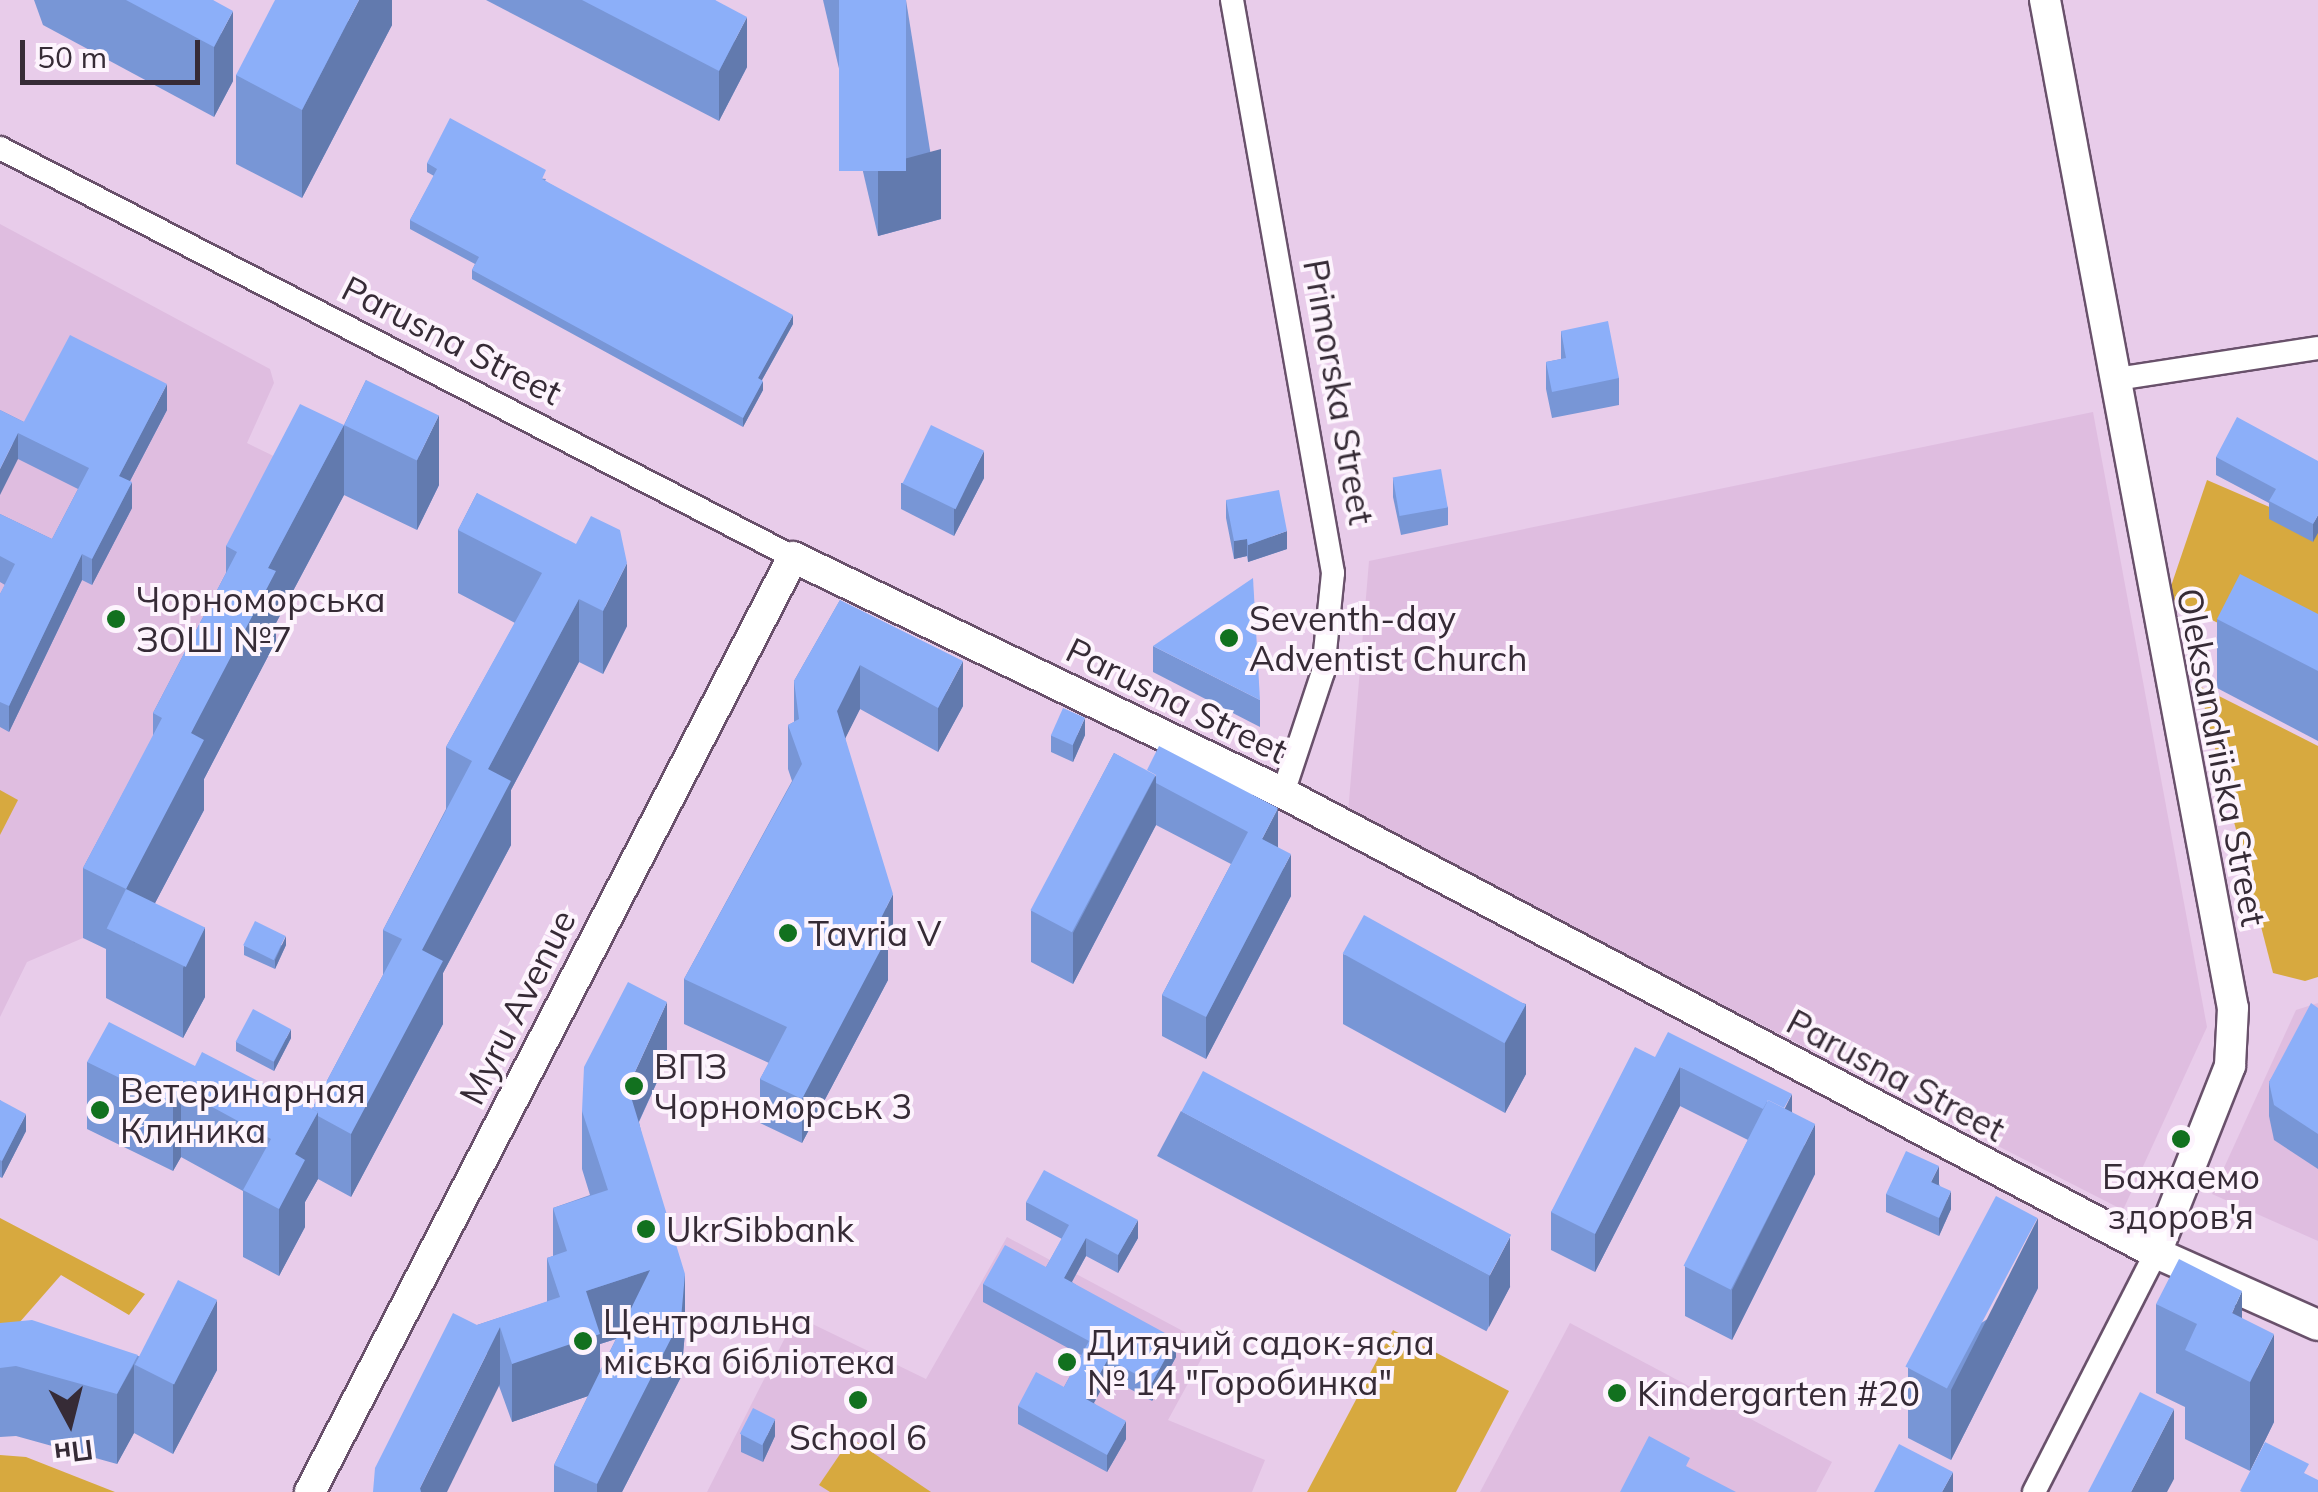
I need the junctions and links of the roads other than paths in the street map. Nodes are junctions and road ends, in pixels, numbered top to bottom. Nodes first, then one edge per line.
1 (1232, 0) edge
2 (2044, 0) edge
3 (0, 148) edge
4 (2318, 348) edge
5 (2116, 378) junction
6 (793, 557) junction
7 (1283, 793) junction
8 (2156, 1253) junction
9 (2318, 1325) edge
10 (310, 1492) edge
11 (2034, 1492) edge

1 - 7 street, Primorska Street
2 - 5 street, Oleksandriiska Street
3 - 6 street, Parusna Street
4 - 5 street
5 - 8 street, Oleksandriiska Street
6 - 7 street, Parusna Street
6 - 10 street, Myru Avenue
7 - 8 street, Parusna Street
8 - 9 street, Parusna Street
8 - 11 street, Oleksandriiska Street

